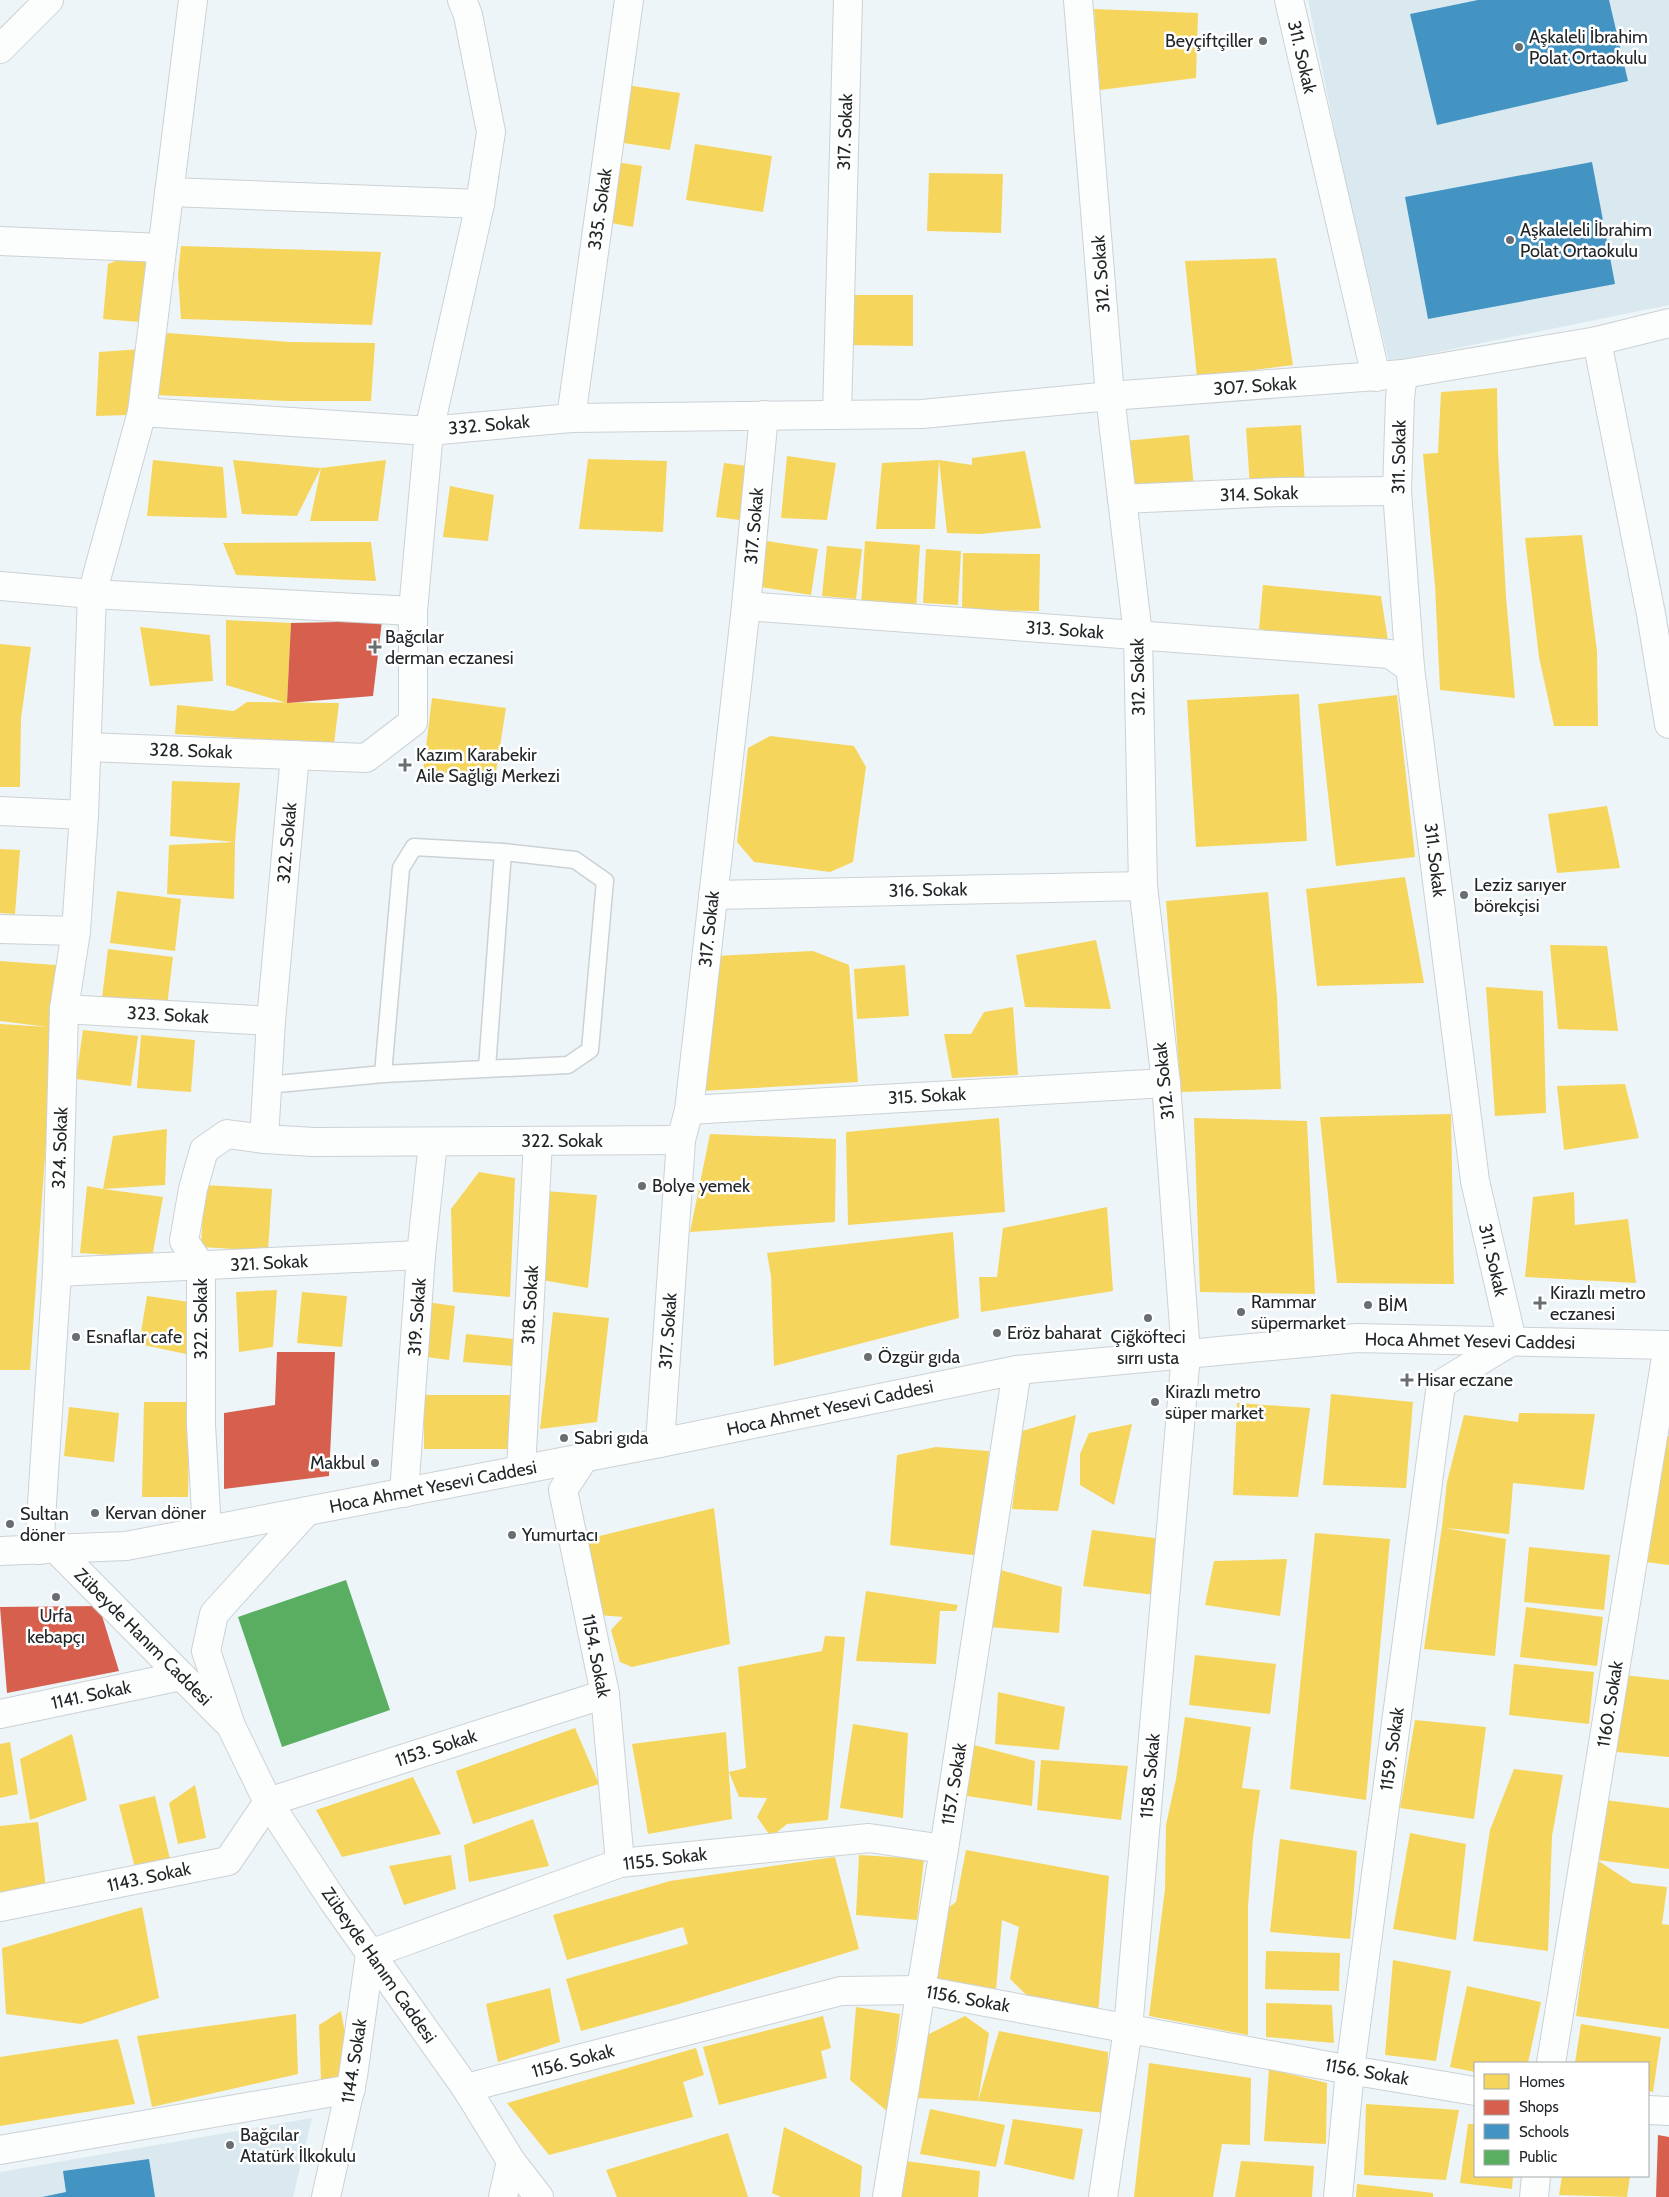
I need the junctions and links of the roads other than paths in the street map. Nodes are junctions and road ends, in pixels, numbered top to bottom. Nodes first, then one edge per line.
1 (49, 0) edge
2 (193, 0) edge
3 (462, 0) edge
4 (630, 0) edge
5 (848, 0) edge
6 (1078, 0) edge
7 (1289, 0) edge
8 (0, 49) edge
9 (169, 192) junction
10 (480, 204) junction
11 (0, 240) edge
12 (162, 248) junction
13 (1669, 323) edge
14 (1597, 341) junction
15 (1403, 374) junction
16 (1376, 377) junction
17 (1110, 396) junction
18 (142, 412) junction
19 (764, 415) junction
20 (837, 415) junction
21 (570, 418) junction
22 (429, 431) junction
23 (1397, 491) junction
24 (1122, 499) junction
25 (0, 586) edge
26 (92, 594) junction
27 (746, 606) junction
28 (413, 611) junction
29 (1660, 613) edge
30 (1138, 635) junction
31 (1410, 668) junction
32 (1669, 724) edge
33 (87, 747) junction
34 (295, 755) junction
35 (0, 811) edge
36 (84, 815) junction
37 (503, 852) junction
38 (1142, 886) junction
39 (713, 895) junction
40 (0, 929) edge
41 (76, 931) junction
42 (64, 1009) junction
43 (271, 1021) junction
44 (487, 1068) junction
45 (383, 1074) junction
46 (1166, 1083) junction
47 (267, 1085) junction
48 (689, 1110) junction
49 (264, 1139) junction
50 (681, 1140) junction
51 (538, 1141) junction
52 (433, 1142) junction
53 (421, 1255) junction
54 (201, 1266) junction
55 (57, 1272) junction
56 (1512, 1341) junction
57 (1668, 1345) edge
58 (1186, 1354) junction
59 (1017, 1370) junction
60 (660, 1443) junction
61 (584, 1458) junction
62 (521, 1470) junction
63 (404, 1493) junction
64 (307, 1511) junction
65 (207, 1530) junction
66 (47, 1549) junction
67 (0, 1551) edge
68 (181, 1676) junction
69 (605, 1694) junction
70 (0, 1714) edge
71 (230, 1726) junction
72 (268, 1802) junction
73 (944, 1849) junction
74 (620, 1863) junction
75 (0, 1907) edge
76 (370, 1954) junction
77 (921, 1990) junction
78 (1128, 2029) junction
79 (1551, 2062) edge
80 (1350, 2070) junction
81 (466, 2088) junction
82 (351, 2090) junction
83 (1474, 2091) edge
84 (1649, 2110) edge
85 (1669, 2111) edge
86 (0, 2150) edge
87 (511, 2161) junction
88 (1536, 2177) edge
89 (326, 2197) edge
90 (503, 2197) edge
91 (539, 2197) edge
92 (887, 2197) edge
93 (1103, 2197) edge
94 (1338, 2197) edge
95 (1534, 2197) edge

1 - 8 street
2 - 9 street, 324. Sokak
3 - 10 street
4 - 21 street, 335. Sokak
5 - 20 street, 317. Sokak
6 - 17 street, 312. Sokak
7 - 16 street, 311. Sokak
9 - 10 street
9 - 12 street, 324. Sokak
10 - 22 street
11 - 12 street
12 - 18 street, 324. Sokak
13 - 14 street, 307. Sokak
14 - 15 street, 307. Sokak
14 - 29 street
15 - 16 street, 307. Sokak
15 - 23 street, 311. Sokak
16 - 17 street, 307. Sokak
17 - 20 street, 307. Sokak
17 - 24 street, 312. Sokak
18 - 22 street, 332. Sokak
18 - 26 street, 324. Sokak
19 - 20 street, 332. Sokak
19 - 21 street, 332. Sokak
19 - 27 street, 317. Sokak
21 - 22 street, 332. Sokak
22 - 28 street
23 - 24 street, 314. Sokak
23 - 31 street, 311. Sokak
24 - 30 street, 312. Sokak
25 - 26 street
26 - 28 street
26 - 33 street, 324. Sokak
27 - 30 street, 313. Sokak
27 - 39 street, 317. Sokak
28 - 34 street, 328. Sokak
29 - 32 street
30 - 31 street, 313. Sokak
30 - 38 street, 312. Sokak
31 - 56 street, 311. Sokak
33 - 34 street, 328. Sokak
33 - 36 street, 324. Sokak
34 - 43 street, 322. Sokak
35 - 36 street
36 - 41 street, 324. Sokak
37 - 44 lane
37 - 44 lane
37 - 45 lane
38 - 39 street, 316. Sokak
38 - 46 street, 312. Sokak
39 - 48 street, 317. Sokak
40 - 41 street
41 - 42 street, 324. Sokak
42 - 43 street, 323. Sokak
42 - 55 street, 324. Sokak
43 - 47 street, 322. Sokak
44 - 45 lane
45 - 47 lane
46 - 48 street, 315. Sokak
46 - 58 street, 312. Sokak
47 - 49 street, 322. Sokak
48 - 50 street, 317. Sokak
49 - 52 street, 322. Sokak
49 - 54 street, 322. Sokak
50 - 51 street, 322. Sokak
50 - 60 street, 317. Sokak
51 - 52 street, 322. Sokak
51 - 62 street, 318. Sokak
52 - 53 street, 319. Sokak
53 - 54 street, 321. Sokak
53 - 63 street, 319. Sokak
54 - 55 street, 321. Sokak
54 - 65 street, 322. Sokak
55 - 66 street, 324. Sokak
56 - 57 street, Hoca Ahmet Yesevi Caddesi
56 - 58 street, Hoca Ahmet Yesevi Caddesi
56 - 80 street, 1159. Sokak
57 - 79 street, 1160. Sokak
58 - 59 street, Hoca Ahmet Yesevi Caddesi
58 - 78 street, 1158. Sokak
59 - 60 street, Hoca Ahmet Yesevi Caddesi
59 - 73 street, 1157. Sokak
60 - 61 street, Hoca Ahmet Yesevi Caddesi
61 - 62 street, Hoca Ahmet Yesevi Caddesi
61 - 69 street, 1154. Sokak
62 - 63 street, Hoca Ahmet Yesevi Caddesi
63 - 64 street, Hoca Ahmet Yesevi Caddesi
64 - 65 street, Hoca Ahmet Yesevi Caddesi
64 - 71 street, Zübeyde Hanım Caddesi
65 - 66 street, Hoca Ahmet Yesevi Caddesi
66 - 67 street, Hoca Ahmet Yesevi Caddesi
66 - 68 street, Zübeyde Hanım Caddesi
68 - 70 street, 1141. Sokak
68 - 71 street, Zübeyde Hanım Caddesi
69 - 72 street, 1153. Sokak
69 - 74 street, 1154. Sokak
71 - 72 street, Zübeyde Hanım Caddesi
72 - 75 street, 1143. Sokak
72 - 76 street, Zübeyde Hanım Caddesi
73 - 74 street, 1155. Sokak
73 - 77 street, 1157. Sokak
74 - 76 street, 1155. Sokak
76 - 81 street, Zübeyde Hanım Caddesi
76 - 82 street, 1144. Sokak
77 - 78 street, 1156. Sokak
77 - 81 street, 1156. Sokak
77 - 92 street, 1157. Sokak
78 - 80 street, 1156. Sokak
78 - 93 street, 1158. Sokak
80 - 83 street, 1156. Sokak
80 - 94 street, 1159. Sokak
81 - 87 street, Zübeyde Hanım Caddesi
82 - 86 street
82 - 89 street, 1144. Sokak
84 - 85 street
87 - 90 street
87 - 91 street, Zübeyde Hanım Caddesi
88 - 95 street

